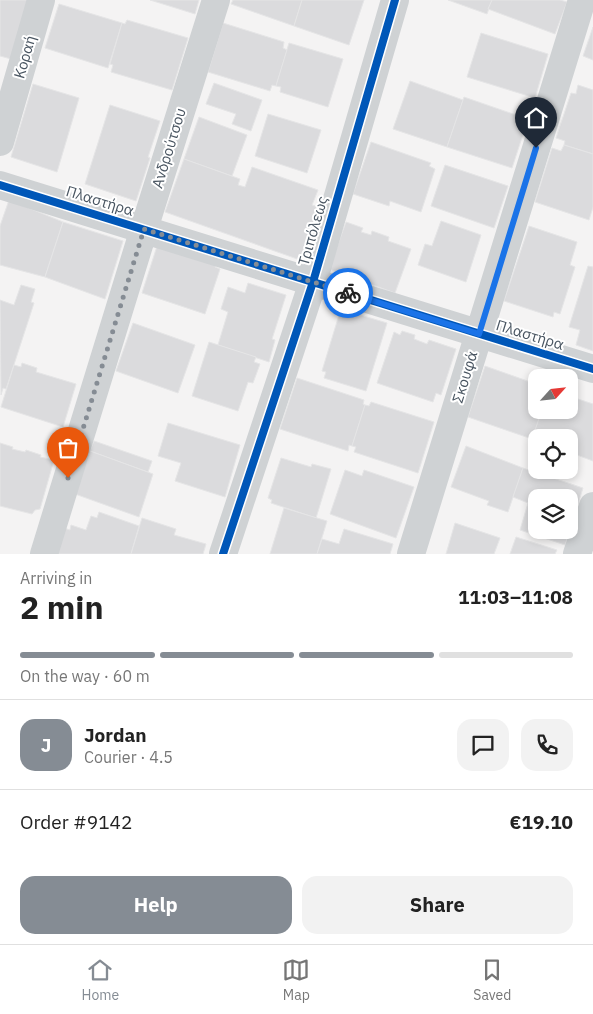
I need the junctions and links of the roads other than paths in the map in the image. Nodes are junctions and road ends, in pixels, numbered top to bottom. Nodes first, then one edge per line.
1 (41, 0) edge
2 (216, 0) edge
3 (395, 0) edge
4 (582, 0) edge
5 (0, 142) edge
6 (0, 185) edge
7 (144, 229) junction
8 (313, 282) junction
9 (479, 334) junction
10 (593, 369) edge
11 (593, 506) edge
12 (44, 554) edge
13 (224, 554) edge
14 (411, 554) edge
15 (577, 554) edge

1 - 5 street, Κοραή
2 - 7 street, Ανδρούτσου
3 - 8 street, Τριπόλεως
4 - 9 street, Σκουφά
6 - 7 street, Πλαστήρα
7 - 8 street, Πλαστήρα
7 - 12 street, Ανδρούτσου
8 - 9 street, Πλαστήρα
8 - 13 street, Τριπόλεως
9 - 10 street, Πλαστήρα
9 - 14 street, Σκουφά
11 - 15 street

